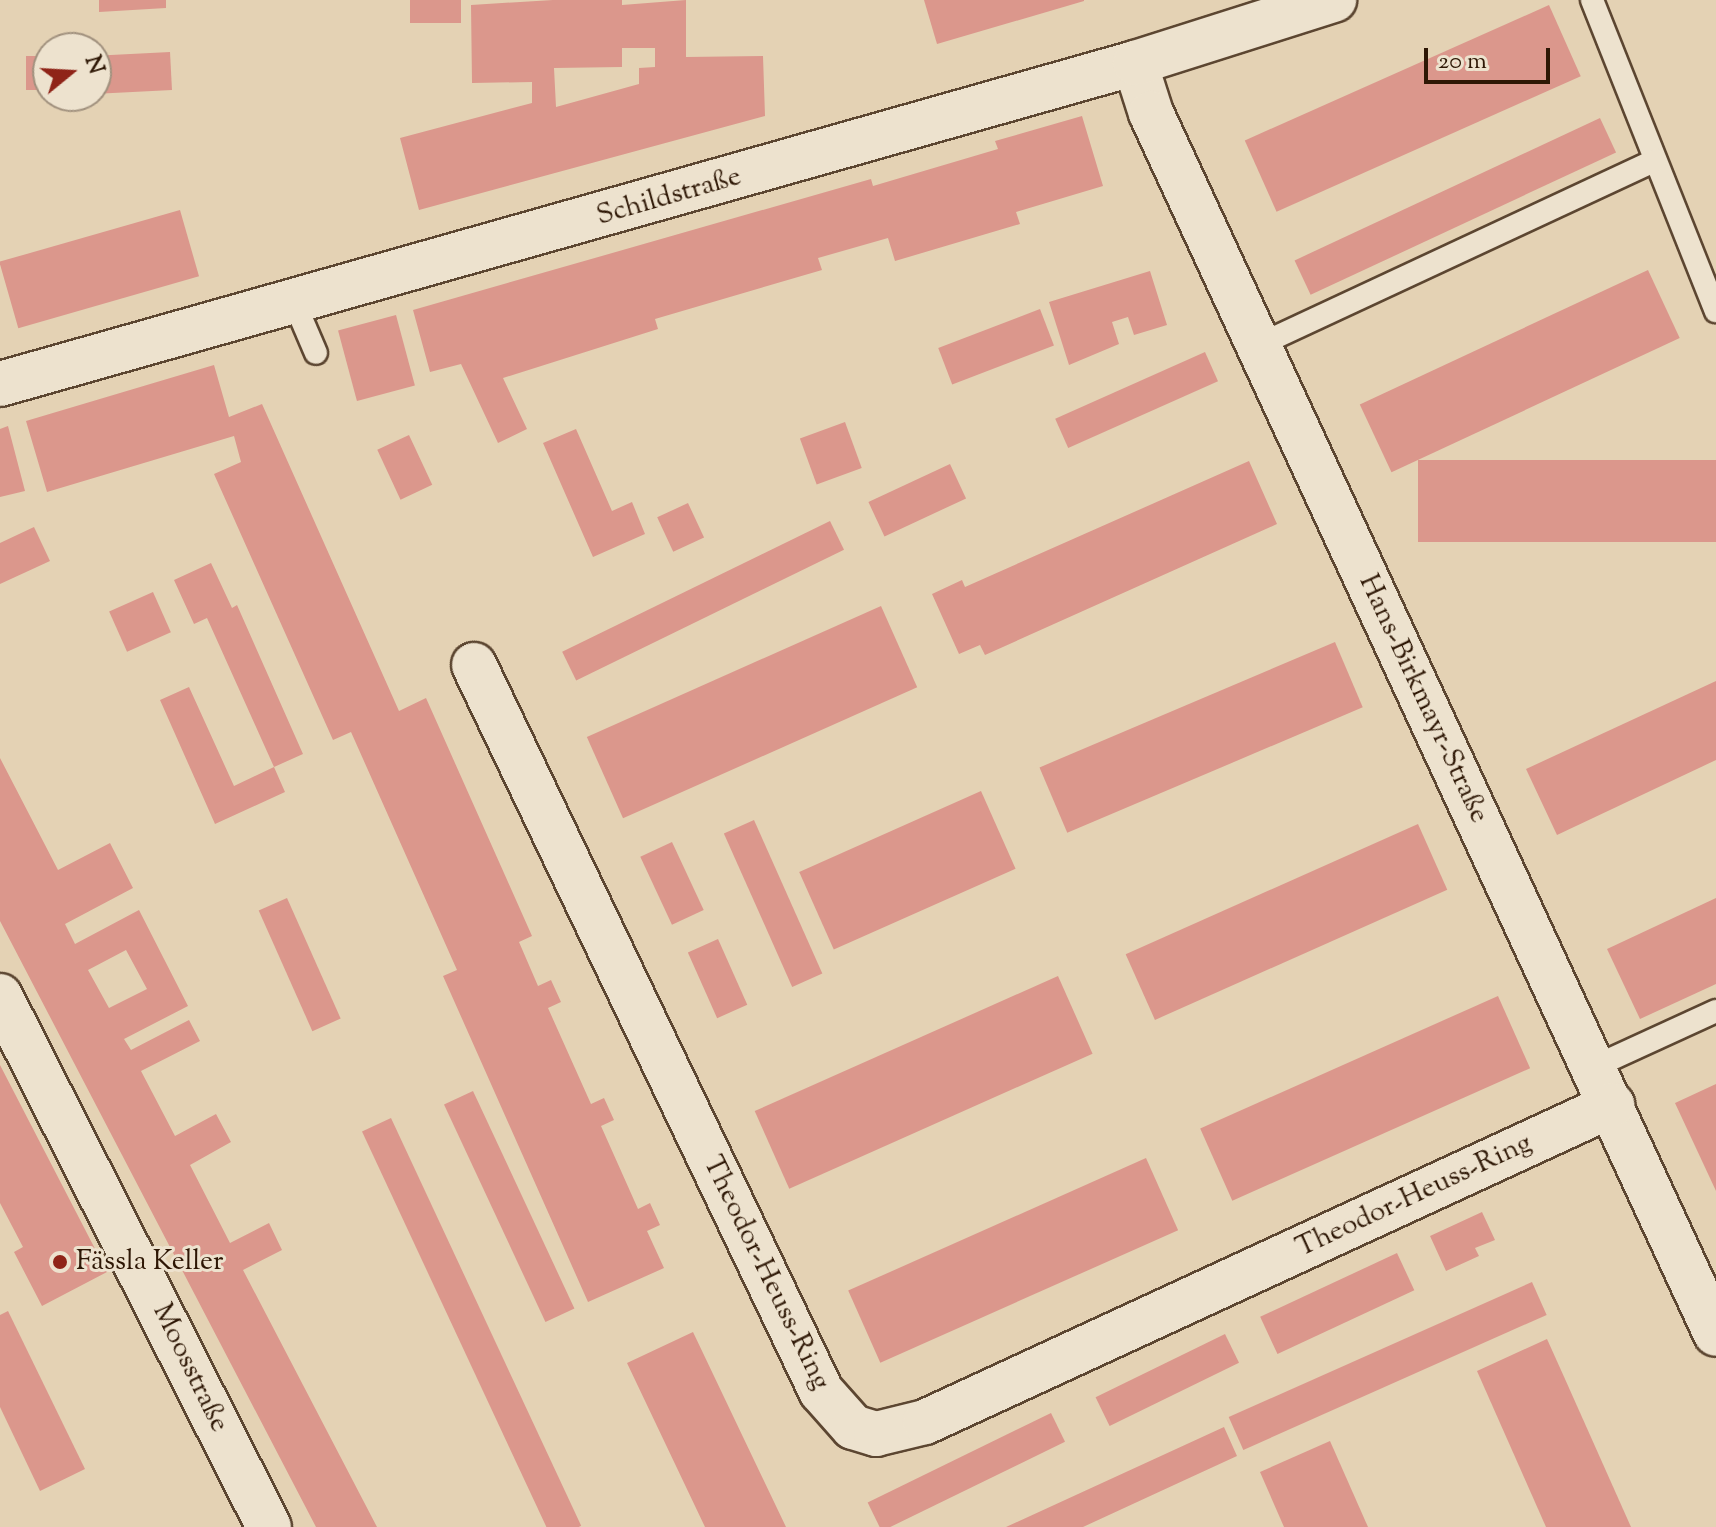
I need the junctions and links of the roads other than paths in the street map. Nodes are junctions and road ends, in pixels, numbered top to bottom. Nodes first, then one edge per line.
1 (1334, 0) edge
2 (1592, 0) edge
3 (1135, 63) junction
4 (1655, 160) junction
5 (295, 304) junction
6 (1716, 311) edge
7 (1259, 345) junction
8 (316, 353) dead end
9 (0, 384) edge
10 (474, 665) dead end
11 (0, 996) edge
12 (1716, 1011) edge
13 (1603, 1086) junction
14 (1716, 1334) edge
15 (269, 1527) edge

1 - 3 street, Schildstraße
2 - 4 lane
3 - 5 street, Schildstraße
3 - 7 street, Hans-Birkmayr-Straße
4 - 6 lane
4 - 7 lane
5 - 8 lane
5 - 9 street, Schildstraße
7 - 13 street, Hans-Birkmayr-Straße
10 - 13 street, Theodor-Heuss-Ring
11 - 15 street, Moosstraße
12 - 13 lane
13 - 14 street, Hans-Birkmayr-Straße

